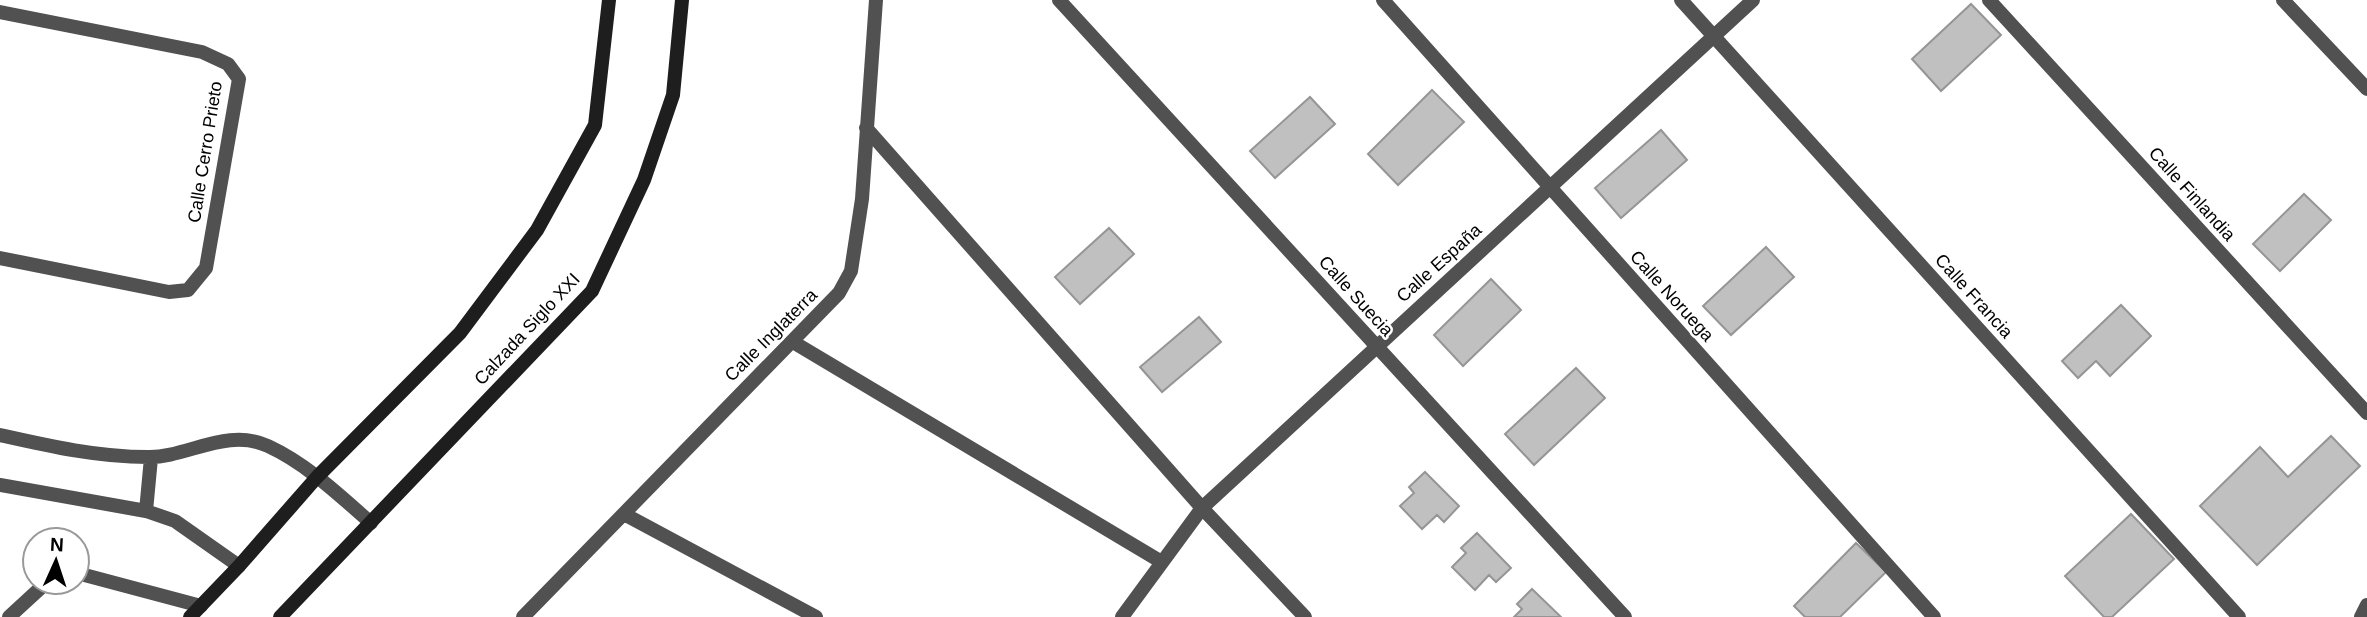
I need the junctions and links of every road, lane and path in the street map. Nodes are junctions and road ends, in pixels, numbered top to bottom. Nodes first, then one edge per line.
1 (609, 0) edge
2 (682, 0) edge
3 (876, 0) edge
4 (1059, 0) edge
5 (1383, 0) edge
6 (1681, 0) edge
7 (1753, 0) edge
8 (1989, 0) edge
9 (2283, 0) edge
10 (0, 12) edge
11 (1713, 36) junction
12 (2367, 89) edge
13 (866, 128) junction
14 (1550, 188) junction
15 (0, 258) edge
16 (793, 342) junction
17 (1376, 346) junction
18 (2367, 413) edge
19 (0, 435) edge
20 (151, 458) junction
21 (317, 477) junction
22 (0, 485) edge
23 (1202, 508) junction
24 (146, 511) junction
25 (624, 514) junction
26 (371, 523) junction
27 (1160, 561) junction
28 (239, 566) junction
29 (91, 577) edge
30 (32, 596) edge
31 (2367, 605) edge
32 (201, 606) junction
33 (9, 617) edge
34 (190, 617) edge
35 (280, 617) edge
36 (523, 617) edge
37 (816, 617) edge
38 (1122, 617) edge
39 (1305, 617) edge
40 (1625, 617) edge
41 (1934, 617) edge
42 (2239, 617) edge
43 (2361, 617) edge

1 - 21 main road
2 - 26 main road, Calzada Siglo XXI
3 - 13 street, Calle Inglaterra
4 - 17 street, Calle Suecia
5 - 14 street, Calle Noruega
6 - 11 street, Calle Francia
7 - 11 street, Calle España
8 - 18 street, Calle Finlandia
9 - 12 street
10 - 15 street, Calle Cerro Prieto
11 - 14 street, Calle España
11 - 42 street, Calle Francia
13 - 16 street, Calle Inglaterra
13 - 23 street
14 - 17 street, Calle España
14 - 41 street, Calle Noruega
16 - 25 street, Calle Inglaterra
16 - 27 street
17 - 23 street, Calle España
17 - 40 street, Calle Suecia
19 - 20 street
20 - 21 street
20 - 24 street
21 - 26 street
21 - 28 main road
22 - 24 street
23 - 27 street, Calle España
23 - 39 street
24 - 28 street
25 - 36 street, Calle Inglaterra
25 - 37 street
26 - 35 main road, Calzada Siglo XXI
27 - 38 street, Calle España
28 - 32 main road
29 - 32 street
30 - 33 street
31 - 43 street
32 - 34 main road

